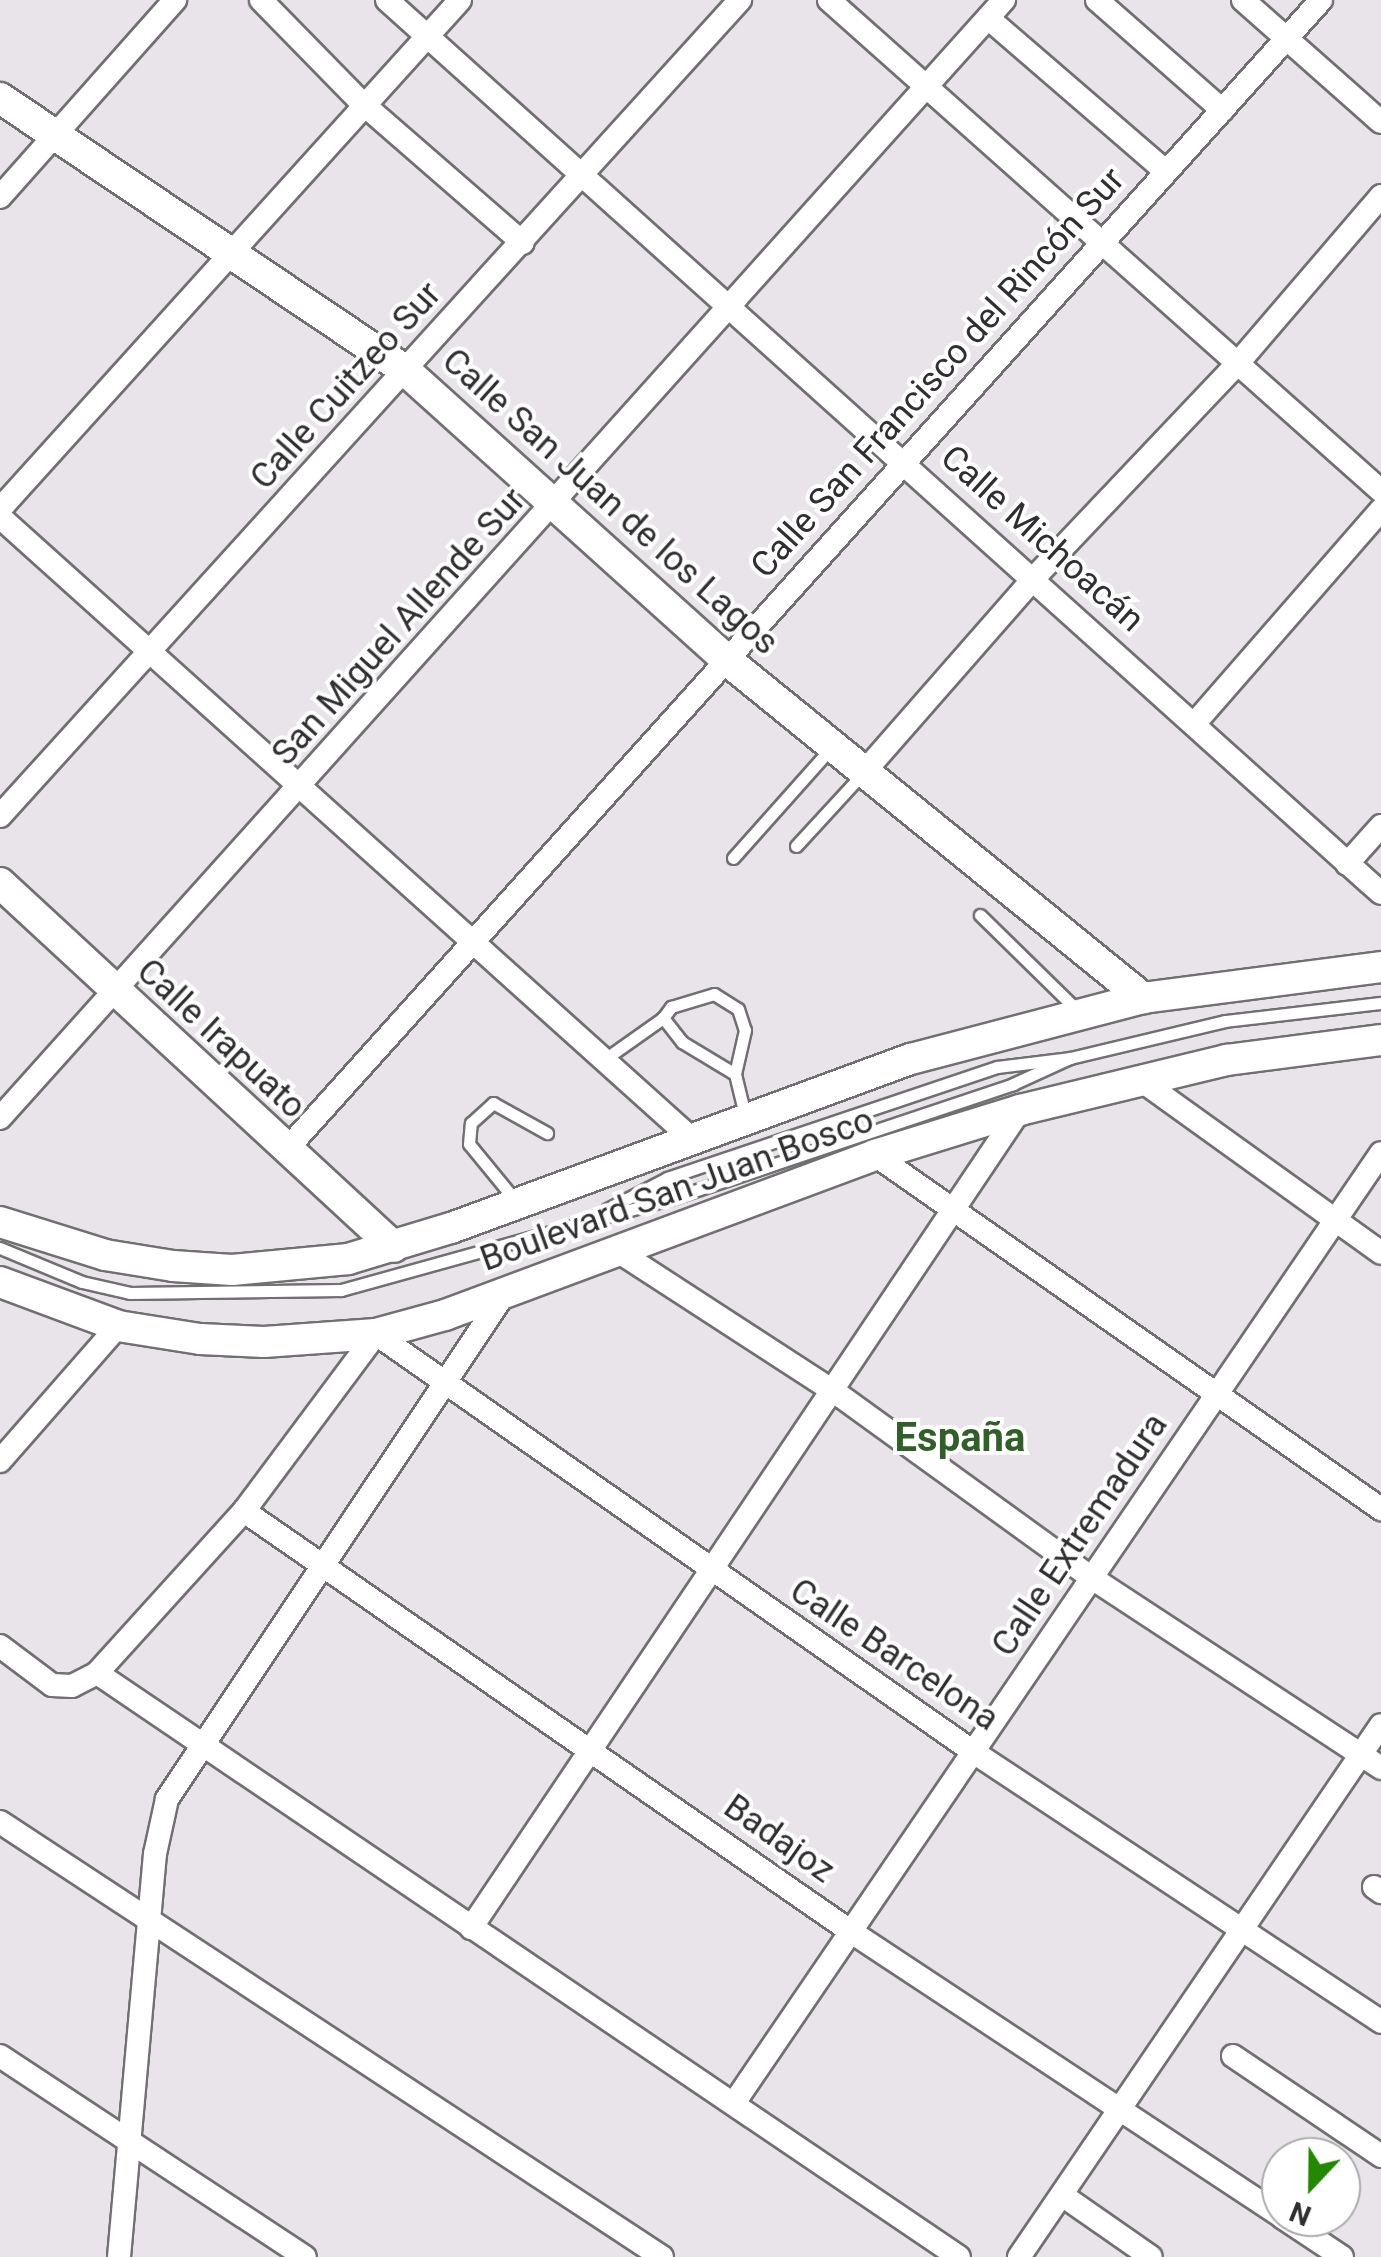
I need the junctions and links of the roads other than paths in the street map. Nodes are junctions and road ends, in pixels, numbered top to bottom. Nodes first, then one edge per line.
1 (176, 0) edge
2 (261, 0) edge
3 (387, 0) edge
4 (460, 0) edge
5 (740, 0) edge
6 (829, 0) edge
7 (1097, 0) edge
8 (1243, 0) edge
9 (1321, 0) edge
10 (996, 9) edge
11 (427, 36) junction
12 (1286, 40) junction
13 (924, 89) junction
14 (0, 98) edge
15 (362, 103) junction
16 (1222, 110) junction
17 (1381, 122) edge
18 (55, 137) junction
19 (1165, 171) junction
20 (584, 173) junction
21 (1381, 196) edge
22 (0, 197) edge
23 (523, 243) junction
24 (1101, 243) junction
25 (232, 250) junction
26 (729, 306) junction
27 (1238, 364) junction
28 (407, 372) junction
29 (904, 462) junction
30 (1381, 491) edge
31 (555, 506) junction
32 (0, 509) edge
33 (1381, 510) edge
34 (0, 516) edge
35 (1034, 579) junction
36 (152, 652) junction
37 (728, 661) junction
38 (1195, 723) junction
39 (833, 745) junction
40 (864, 771) junction
41 (304, 784) junction
42 (0, 816) edge
43 (1381, 826) edge
44 (796, 846) dead end
45 (734, 858) dead end
46 (1348, 864) junction
47 (0, 883) edge
48 (1381, 893) edge
49 (980, 915) dead end
50 (474, 938) junction
51 (1381, 966) edge
52 (116, 992) junction
53 (1143, 998) junction
54 (1381, 1003) edge
55 (1080, 1013) junction
56 (663, 1018) junction
57 (1381, 1040) edge
58 (1070, 1058) junction
59 (605, 1059) junction
60 (735, 1074) junction
61 (1142, 1081) junction
62 (1020, 1110) junction
63 (0, 1118) edge
64 (746, 1120) junction
65 (547, 1133) dead end
66 (692, 1139) junction
67 (286, 1150) junction
68 (1381, 1153) edge
69 (876, 1155) junction
70 (518, 1203) junction
71 (599, 1214) junction
72 (954, 1215) junction
73 (0, 1222) edge
74 (1336, 1223) junction
75 (394, 1247) junction
76 (0, 1248) edge
77 (616, 1250) junction
78 (1381, 1254) edge
79 (0, 1282) edge
80 (506, 1293) junction
81 (118, 1326) junction
82 (376, 1334) junction
83 (448, 1386) junction
84 (835, 1392) junction
85 (1215, 1398) junction
86 (0, 1461) edge
87 (1381, 1509) edge
88 (244, 1511) junction
89 (328, 1564) junction
90 (712, 1574) junction
91 (1092, 1578) junction
92 (0, 1646) edge
93 (97, 1673) junction
94 (1381, 1725) edge
95 (201, 1742) junction
96 (590, 1751) junction
97 (975, 1754) junction
98 (1371, 1761) edge
99 (0, 1822) edge
100 (151, 1917) junction
101 (470, 1928) junction
102 (1242, 1929) junction
103 (850, 1931) junction
104 (1381, 2022) edge
105 (0, 2056) edge
106 (1233, 2056) dead end
107 (734, 2103) junction
108 (1120, 2108) junction
109 (132, 2142) junction
110 (1381, 2156) edge
111 (1062, 2195) junction
112 (1261, 2202) edge
113 (1313, 2237) edge
114 (119, 2257) edge
115 (306, 2257) edge
116 (662, 2257) edge
117 (959, 2257) edge
118 (1019, 2257) edge
119 (1151, 2257) edge
120 (1342, 2257) edge

1 - 18 street
2 - 15 street
3 - 11 street, Calle Michoacán
4 - 11 street
5 - 20 street, Calle Cuitzeo Sur
6 - 13 street
7 - 16 street
8 - 12 street
9 - 12 street, Calle San Francisco del Rincón Sur
10 - 13 street, San Miguel Allende Sur
10 - 19 street
11 - 15 street
11 - 20 street, Calle Michoacán
12 - 16 street, Calle San Francisco del Rincón Sur
12 - 17 street
13 - 24 street
13 - 26 street, San Miguel Allende Sur
14 - 18 street, Calle San Juan de los Lagos
15 - 23 street
15 - 25 street
16 - 19 street, Calle San Francisco del Rincón Sur
18 - 22 street
18 - 25 street, Calle San Juan de los Lagos
19 - 24 street, Calle San Francisco del Rincón Sur
20 - 23 street, Calle Cuitzeo Sur
20 - 26 street, Calle Michoacán
21 - 27 street
23 - 28 street, Calle Cuitzeo Sur
24 - 27 street
24 - 29 street, Calle San Francisco del Rincón Sur
25 - 28 street, Calle San Juan de los Lagos
25 - 32 street
26 - 29 street, Calle Michoacán
26 - 31 street, San Miguel Allende Sur
27 - 30 street
27 - 35 street
28 - 31 street, Calle San Juan de los Lagos
28 - 36 street, Calle Cuitzeo Sur
29 - 35 street, Calle Michoacán
29 - 37 street, Calle San Francisco del Rincón Sur
31 - 37 street, Calle San Juan de los Lagos
31 - 41 street, San Miguel Allende Sur
33 - 38 street
34 - 36 street
35 - 38 street, Calle Michoacán
35 - 40 street
36 - 41 street
36 - 42 street, Calle Cuitzeo Sur
37 - 39 street, Calle San Juan de los Lagos
37 - 50 street, Calle San Francisco del Rincón Sur
38 - 46 street, Calle Michoacán
39 - 40 street, Calle San Juan de los Lagos
39 - 45 lane
40 - 44 lane
40 - 53 street, Calle San Juan de los Lagos
41 - 50 street
41 - 52 street, San Miguel Allende Sur
43 - 46 street
46 - 48 street, Calle Michoacán
47 - 52 street, Calle Irapuato
49 - 55 lane
50 - 59 street
50 - 67 street, Calle San Francisco del Rincón Sur
51 - 53 street, Boulevard San Juan Bosco
52 - 63 street, San Miguel Allende Sur
52 - 67 street, Calle Irapuato
53 - 55 street, Boulevard San Juan Bosco
54 - 58 lane
55 - 64 street, Boulevard San Juan Bosco
56 - 59 lane
56 - 60 lane
56 - 60 lane
57 - 61 street, Boulevard San Juan Bosco
58 - 71 lane
58 - 71 lane
59 - 66 street
60 - 64 lane
61 - 62 street, Boulevard San Juan Bosco
61 - 74 street
62 - 69 street, Boulevard San Juan Bosco
62 - 72 street
64 - 66 street, Boulevard San Juan Bosco
65 - 70 lane
66 - 70 street, Boulevard San Juan Bosco
67 - 75 street, Calle Irapuato
68 - 74 street, Calle Extremadura
69 - 72 street
69 - 77 street, Boulevard San Juan Bosco
70 - 75 street, Boulevard San Juan Bosco
71 - 76 lane
72 - 84 street
72 - 85 street
73 - 75 street, Boulevard San Juan Bosco
74 - 78 street
74 - 85 street, Calle Extremadura
77 - 80 street, Boulevard San Juan Bosco
77 - 84 street
79 - 81 street, Boulevard San Juan Bosco
80 - 82 street, Boulevard San Juan Bosco
80 - 83 street
81 - 82 street, Boulevard San Juan Bosco
81 - 86 street
82 - 83 street, Calle Barcelona
82 - 88 street
83 - 89 street
83 - 90 street, Calle Barcelona
84 - 90 street
84 - 91 street
85 - 87 street
85 - 91 street, Calle Extremadura
88 - 89 street, Badajoz
88 - 93 street
89 - 95 street
89 - 96 street, Badajoz
90 - 96 street
90 - 97 street, Calle Barcelona
91 - 97 street, Calle Extremadura
91 - 98 street
92 - 93 street
93 - 95 street
94 - 98 street
95 - 100 street
95 - 101 street
96 - 101 street
96 - 103 street, Badajoz
97 - 102 street, Calle Barcelona
97 - 103 street, Calle Extremadura
98 - 102 street
99 - 100 street
100 - 109 street
100 - 116 street
101 - 107 street
102 - 104 street, Calle Barcelona
102 - 108 street
103 - 107 street, Calle Extremadura
103 - 108 street, Badajoz
105 - 109 street
106 - 110 street
107 - 117 street
108 - 111 street
108 - 112 street, Badajoz
109 - 114 street
109 - 115 street
111 - 118 street
111 - 119 street
113 - 120 street, Badajoz

